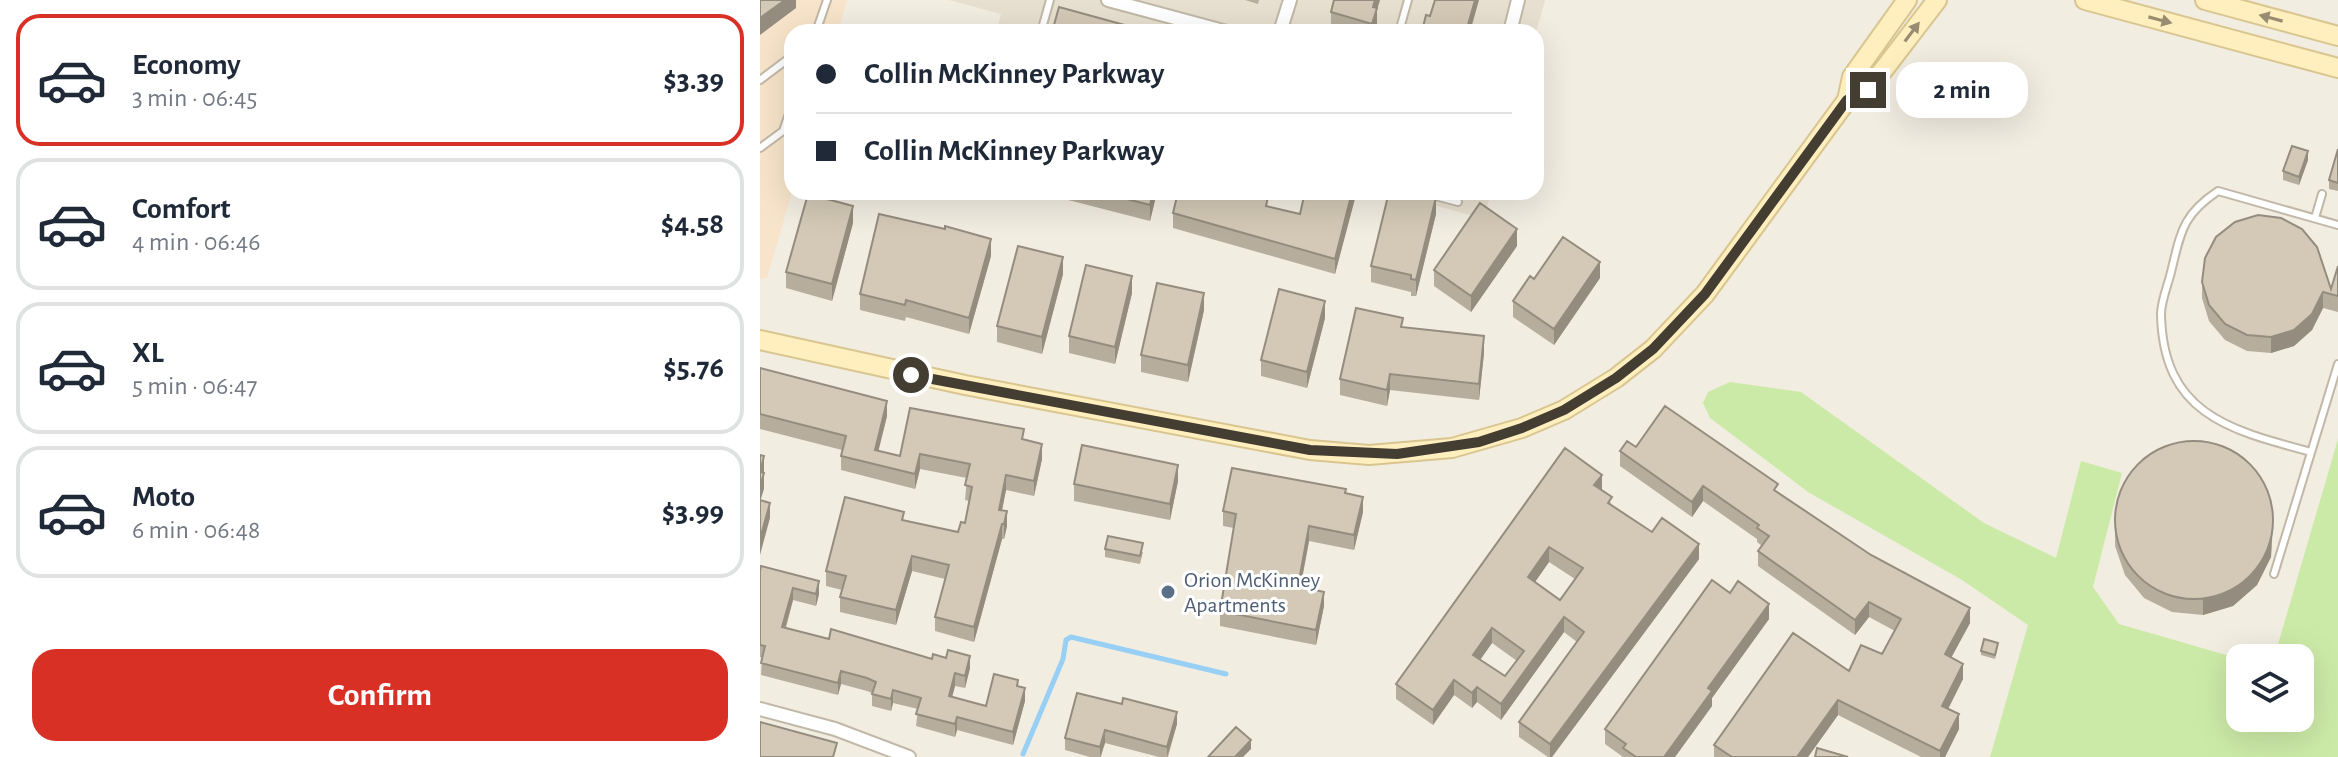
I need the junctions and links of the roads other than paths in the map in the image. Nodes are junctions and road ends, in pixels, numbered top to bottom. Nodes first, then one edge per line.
1 (827, 0) edge
2 (1050, 0) edge
3 (1108, 0) edge
4 (1290, 0) edge
5 (1408, 0) edge
6 (1518, 0) edge
7 (1907, 0) edge
8 (1937, 0) edge
9 (2085, 0) edge
10 (2205, 0) edge
11 (819, 24) edge
12 (1043, 24) edge
13 (1197, 24) edge
14 (1282, 24) edge
15 (1401, 24) edge
16 (1512, 24) edge
17 (2338, 36) edge
18 (784, 62) edge
19 (2338, 68) edge
20 (760, 80) edge
21 (1847, 100) junction
22 (784, 128) edge
23 (760, 148) edge
24 (2322, 194) dead end
25 (1450, 200) edge
26 (1458, 202) dead end
27 (2315, 218) junction
28 (2338, 225) edge
29 (760, 340) edge
30 (2338, 364) edge
31 (2311, 452) junction
32 (2274, 574) dead end
33 (760, 709) edge
34 (874, 751) edge
35 (909, 757) edge

1 - 11 lane
2 - 12 lane
3 - 13 street
4 - 14 street
5 - 15 lane
6 - 16 street
7 - 21 street
21 -> 8 street
9 -> 19 street
17 -> 10 street
18 - 20 lane
21 - 29 street
22 - 23 lane
24 - 27 lane
25 - 26 lane
27 - 28 lane
27 - 31 lane
30 - 31 lane
31 - 32 lane
33 - 34 street
34 - 35 street

